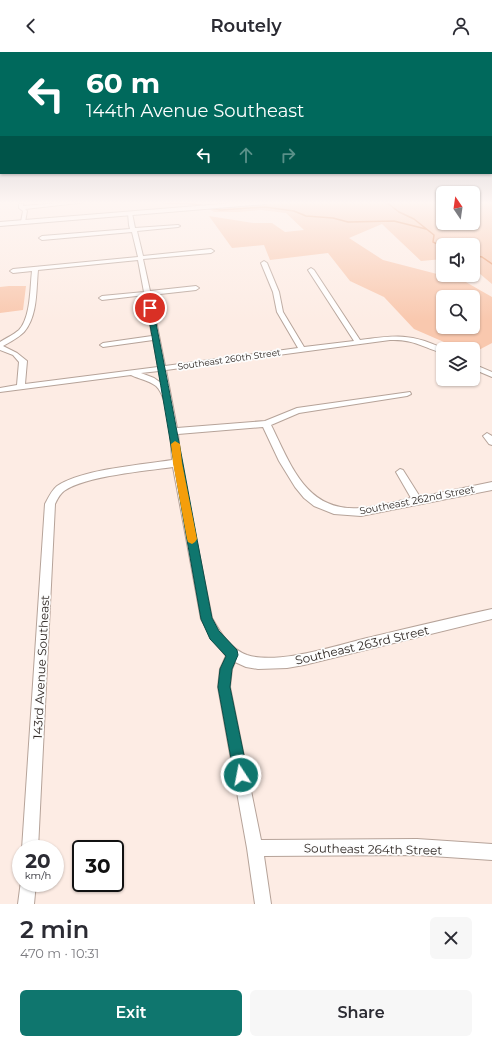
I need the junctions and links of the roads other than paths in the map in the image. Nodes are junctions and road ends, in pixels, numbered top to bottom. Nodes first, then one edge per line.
1 (137, 242) edge
2 (211, 251) dead end
3 (140, 258) junction
4 (264, 263) dead end
5 (35, 269) junction
6 (311, 270) dead end
7 (14, 271) dead end
8 (196, 288) dead end
9 (147, 293) junction
10 (102, 298) dead end
11 (156, 338) junction
12 (358, 342) junction
13 (103, 345) dead end
14 (0, 346) edge
15 (436, 348) edge
16 (302, 349) junction
17 (162, 369) junction
18 (480, 369) edge
19 (120, 374) junction
20 (492, 375) edge
21 (21, 388) junction
22 (0, 390) edge
23 (167, 394) junction
24 (407, 394) dead end
25 (266, 424) junction
26 (174, 432) junction
27 (178, 463) junction
28 (400, 472) dead end
29 (492, 486) edge
30 (418, 501) junction
31 (492, 614) edge
32 (232, 655) junction
33 (31, 840) edge
34 (255, 848) junction
35 (492, 852) edge
36 (27, 892) edge
37 (26, 904) edge
38 (263, 904) edge

1 - 3 street
2 - 3 street
3 - 5 street
3 - 9 street
4 - 16 street
5 - 7 street
5 - 14 street
6 - 12 street
8 - 9 street
9 - 10 street
9 - 11 street
11 - 13 street
11 - 17 street
12 - 15 street, Southeast 260th Street
12 - 16 street, Southeast 260th Street
14 - 21 street
16 - 17 street, Southeast 260th Street
17 - 19 street, Southeast 260th Street
17 - 23 street
18 - 20 street
19 - 21 street, Southeast 260th Street
19 - 23 street
21 - 22 street, Southeast 260th Street
23 - 26 street
24 - 25 street
25 - 26 street
25 - 30 street, Southeast 262nd Street
26 - 27 street
27 - 32 street
27 - 33 street, 143rd Avenue Southeast
28 - 30 street
29 - 30 street, Southeast 262nd Street
31 - 32 street, Southeast 263rd Street
32 - 34 street
34 - 35 street, Southeast 264th Street
34 - 38 street
36 - 37 street

